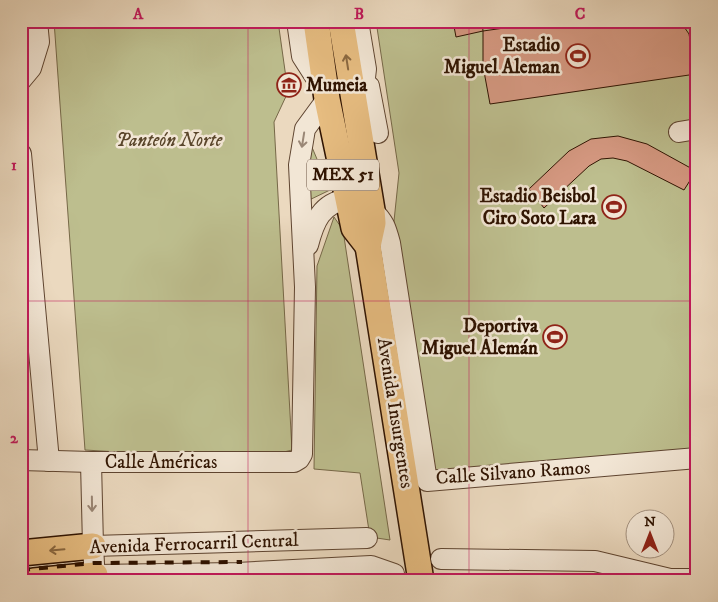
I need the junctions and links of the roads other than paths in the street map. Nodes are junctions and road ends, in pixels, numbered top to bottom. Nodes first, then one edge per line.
1 (37, 21) edge
2 (297, 21) edge
3 (316, 21) edge
4 (341, 21) edge
5 (358, 21) edge
6 (368, 21) edge
7 (366, 69) junction
8 (21, 80) edge
9 (327, 98) junction
10 (372, 101) junction
11 (368, 130) junction
12 (21, 154) edge
13 (348, 199) junction
14 (372, 210) junction
15 (368, 246) junction
16 (304, 262) junction
17 (697, 458) edge
18 (21, 460) edge
19 (49, 461) junction
20 (91, 462) junction
21 (367, 538) dead end
22 (92, 546) junction
23 (21, 553) edge
24 (441, 559) dead end
25 (237, 577) edge
26 (394, 577) edge
27 (95, 578) edge
28 (697, 579) edge
29 (34, 581) edge
30 (421, 581) edge

1 - 8 street
2 - 9 street
3 - 9 main road, MEX 51
11 -> 4 main road, MEX 51
5 - 7 street
6 - 10 street
7 - 10 street
7 - 11 street
9 - 13 main road, MEX 51
9 -> 16 street
10 - 11 street
11 - 14 main road, MEX 51
12 - 19 street
13 - 15 main road, MEX 51
13 - 16 street
14 - 15 main road, MEX 51
14 - 17 street, Calle Silvano Ramos
15 - 30 main road, Avenida Insurgentes / MEX 51
16 - 20 street, Calle Américas
18 - 19 street, Calle Américas
19 - 20 street, Calle Américas
20 -> 22 street
21 - 22 street, Avenida Ferrocarril Central
22 -> 23 main road, Avenida Ferrocarril Central
22 - 27 street
24 - 28 street
25 - 26 street, Avenida Ferrocarril Central
25 - 27 street, Avenida Ferrocarril Central
27 - 29 main road, Avenida Ferrocarril Central

